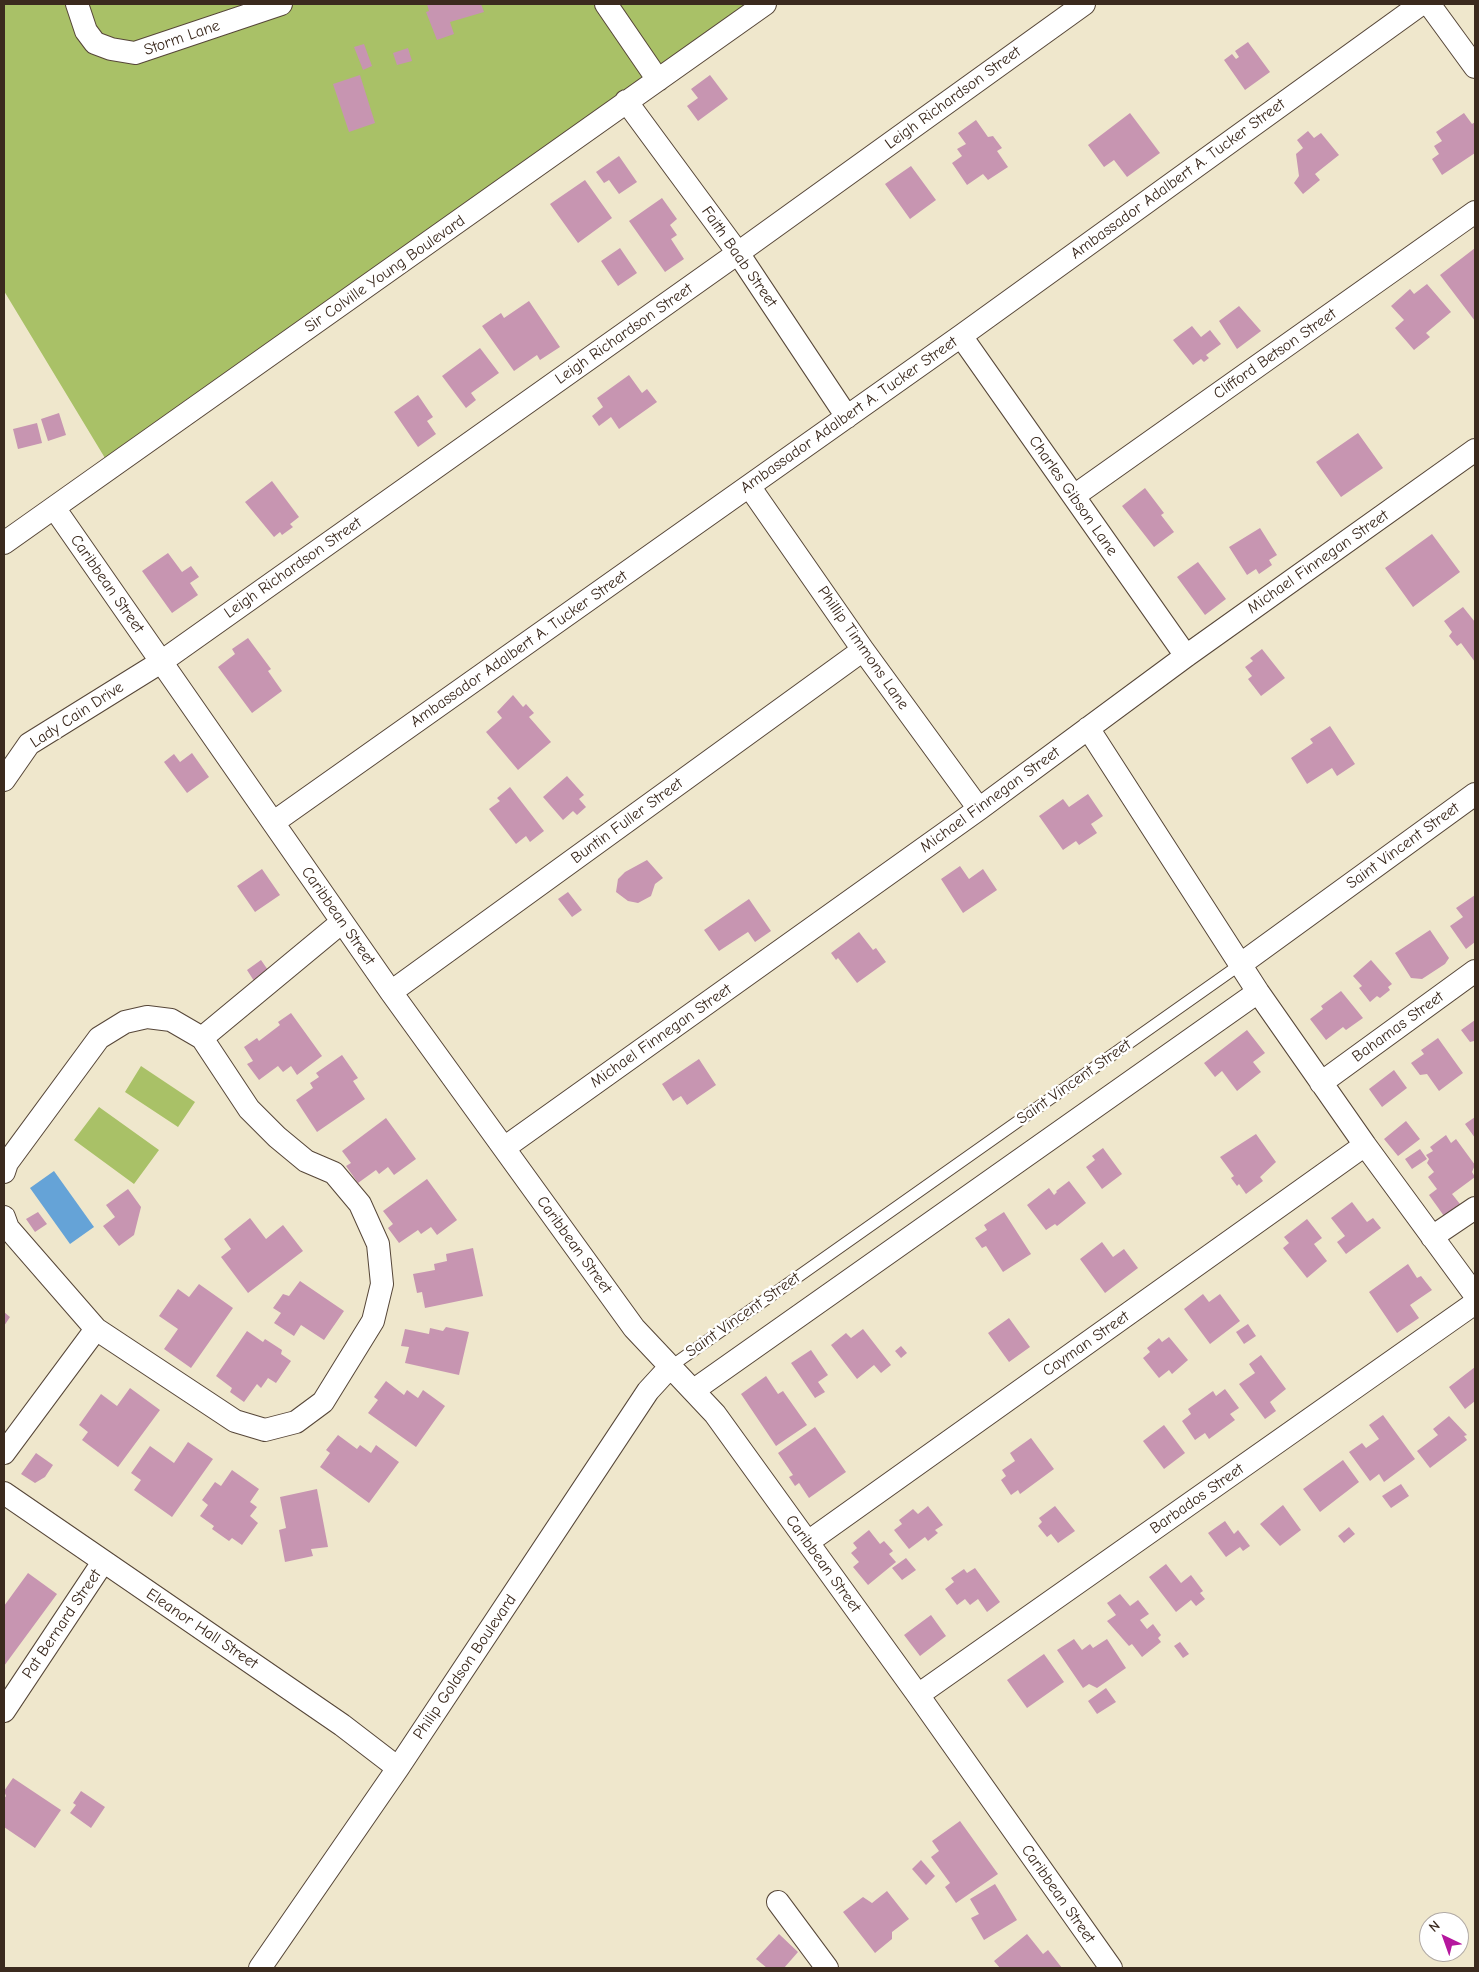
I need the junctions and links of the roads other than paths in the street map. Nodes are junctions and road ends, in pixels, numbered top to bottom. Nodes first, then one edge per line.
1 (77, 4) edge
2 (281, 4) edge
3 (606, 4) edge
4 (765, 4) edge
5 (1084, 4) edge
6 (1421, 4) edge
7 (1429, 4) edge
8 (1475, 67) edge
9 (658, 80) junction
10 (626, 101) junction
11 (1475, 212) edge
12 (738, 253) junction
13 (961, 336) junction
14 (847, 417) junction
15 (1475, 450) edge
16 (749, 486) junction
17 (1074, 496) junction
18 (55, 509) junction
19 (4, 543) edge
20 (863, 650) junction
21 (1186, 656) junction
22 (161, 662) junction
23 (1088, 728) junction
24 (4, 780) edge
25 (1475, 794) edge
26 (979, 809) junction
27 (274, 822) junction
28 (342, 922) junction
29 (1241, 964) junction
30 (1475, 971) edge
31 (391, 992) junction
32 (1258, 992) junction
33 (202, 1038) junction
34 (1322, 1083) junction
35 (1365, 1145) junction
36 (504, 1148) junction
37 (5, 1165) edge
38 (1475, 1208) edge
39 (4, 1218) edge
40 (1432, 1237) junction
41 (1475, 1295) edge
42 (1475, 1303) edge
43 (96, 1329) junction
44 (670, 1367) junction
45 (694, 1390) junction
46 (4, 1453) edge
47 (4, 1493) edge
48 (808, 1542) junction
49 (103, 1562) junction
50 (918, 1695) junction
51 (4, 1711) edge
52 (398, 1768) junction
53 (778, 1902) dead end
54 (260, 1968) edge
55 (827, 1968) edge
56 (1111, 1968) edge

1 - 2 street, Storm Lane
3 - 9 street
4 - 9 street, Sir Colville Young Boulevard
5 - 12 street, Leigh Richardson Street
6 - 13 street, Ambassador Adalbert A. Tucker Street
7 - 8 street
9 - 10 street, Sir Colville Young Boulevard
10 - 12 street, Faith Baab Street
10 - 18 street, Sir Colville Young Boulevard
11 - 17 street, Clifford Betson Street
12 - 14 street, Faith Baab Street
12 - 22 street, Leigh Richardson Street
13 - 14 street, Ambassador Adalbert A. Tucker Street
13 - 17 street, Charles Gibson Lane
14 - 16 street, Ambassador Adalbert A. Tucker Street
15 - 21 street, Michael Finnegan Street
16 - 20 street, Phillip Timmons Lane
16 - 27 street, Ambassador Adalbert A. Tucker Street
17 - 21 street, Charles Gibson Lane
18 - 19 street, Sir Colville Young Boulevard
18 - 22 street, Caribbean Street
20 - 26 street, Phillip Timmons Lane
20 - 31 street, Buntin Fuller Street
21 - 23 street, Michael Finnegan Street
22 - 24 street, Lady Cain Drive
22 - 27 street, Caribbean Street
23 - 26 street, Michael Finnegan Street
23 - 29 street
25 - 29 street, Saint Vincent Street
26 - 36 street, Michael Finnegan Street
27 - 28 street, Caribbean Street
28 - 31 street, Caribbean Street
28 - 33 street
29 - 32 street
29 - 44 lane, Saint Vincent Street
30 - 34 street, Bahamas Street
31 - 36 street, Caribbean Street
32 - 34 street
32 - 45 street, Saint Vincent Street
33 - 37 street
33 - 43 street
34 - 35 street
35 - 40 street
35 - 48 street, Cayman Street
36 - 44 street, Caribbean Street
38 - 40 street
39 - 43 street
40 - 41 street
42 - 50 street, Barbados Street
43 - 46 street
44 - 45 street, Caribbean Street
44 - 52 street, Philip Goldson Boulevard
45 - 48 street, Caribbean Street
47 - 49 street, Eleanor Hall Street
48 - 50 street, Caribbean Street
49 - 51 street, Pat Bernard Street
49 - 52 street, Eleanor Hall Street
50 - 56 street, Caribbean Street
52 - 54 street, Philip Goldson Boulevard
53 - 55 street

